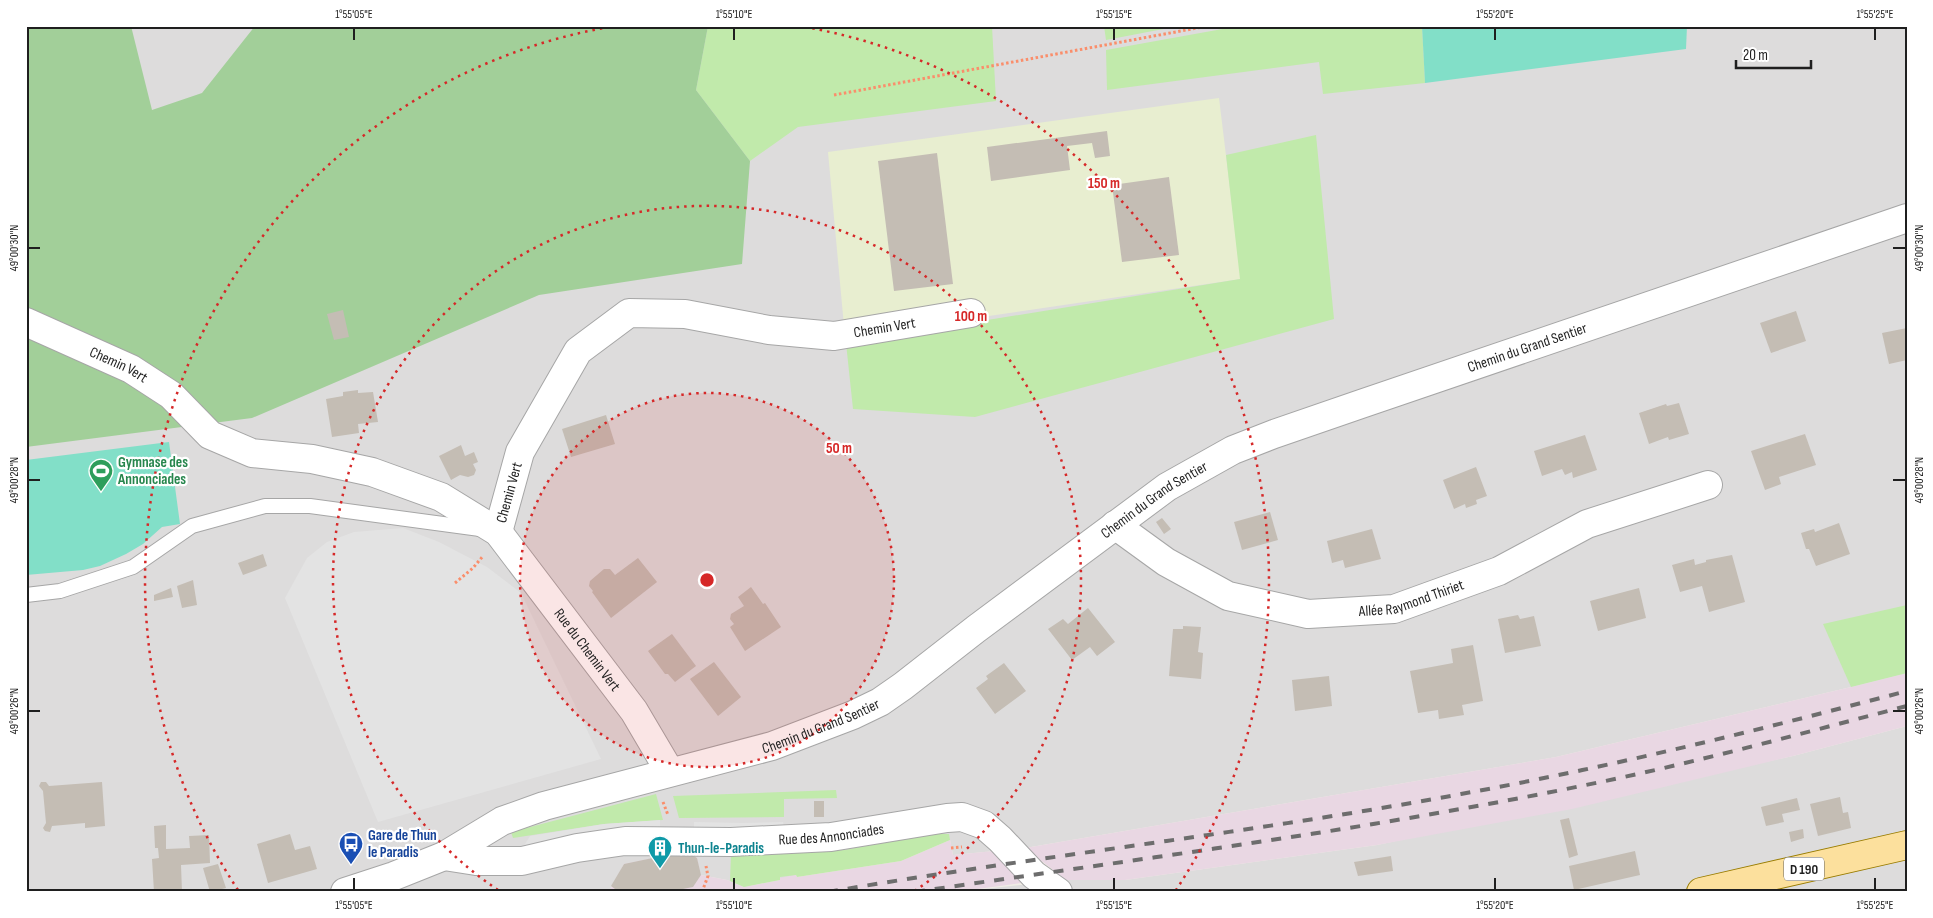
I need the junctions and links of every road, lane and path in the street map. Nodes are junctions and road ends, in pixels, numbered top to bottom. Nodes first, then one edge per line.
1 (1208, 26) edge
2 (834, 95) dead end
3 (1907, 218) edge
4 (971, 313) dead end
5 (26, 322) edge
6 (1708, 484) dead end
7 (1115, 525) junction
8 (498, 532) junction
9 (484, 555) dead end
10 (454, 583) dead end
11 (26, 595) edge
12 (665, 784) junction
13 (669, 818) dead end
14 (1907, 845) edge
15 (444, 856) junction
16 (704, 857) dead end
17 (345, 892) edge
18 (702, 892) edge
19 (1058, 892) edge
20 (1701, 892) edge

1 - 2 path
3 - 7 street, Chemin du Grand Sentier
4 - 8 street, Chemin Vert
5 - 8 street, Chemin Vert
6 - 7 street, Allée Raymond Thiriet
7 - 12 street, Chemin du Grand Sentier
8 - 11 lane
8 - 12 street, Rue du Chemin Vert
9 - 10 path
12 - 13 path
12 - 15 street, Chemin du Grand Sentier
14 - 20 main road, D 190
15 - 17 street
15 - 19 street, Rue des Annonciades
16 - 18 path

